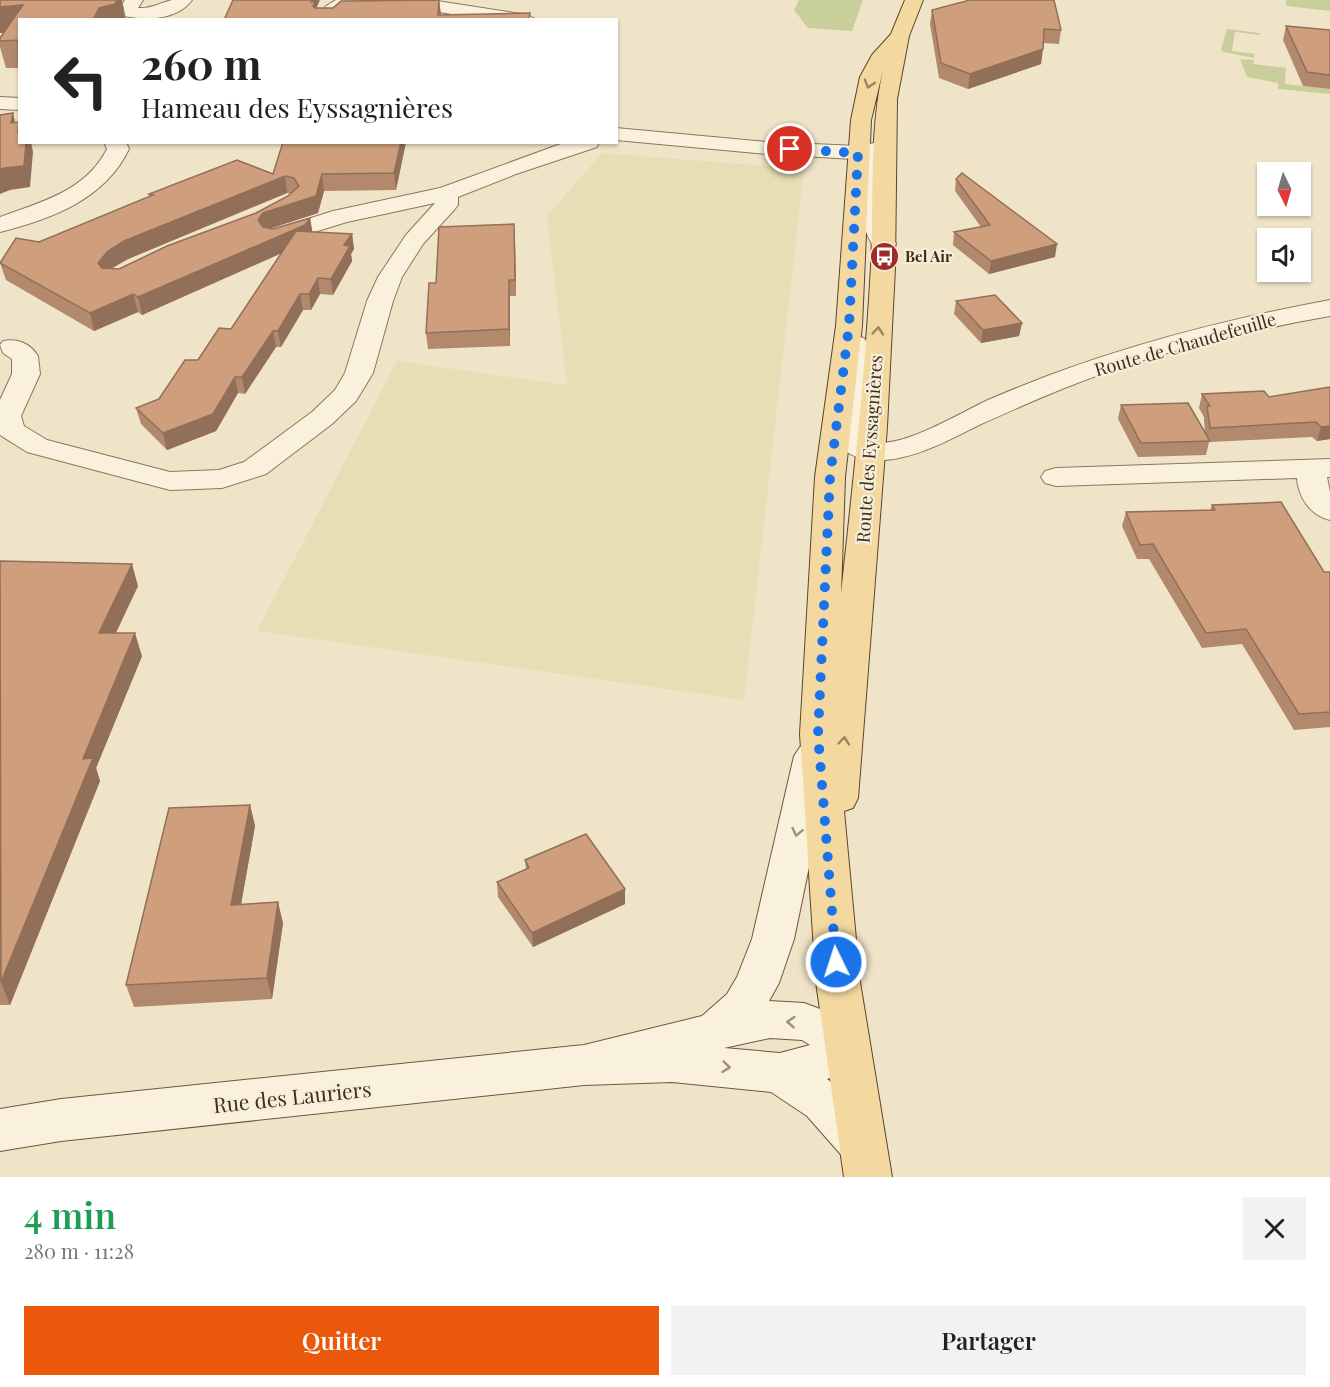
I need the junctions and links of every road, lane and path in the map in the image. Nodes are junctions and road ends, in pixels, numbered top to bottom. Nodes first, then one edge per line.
1 (134, 0) edge
2 (183, 0) edge
3 (363, 0) edge
4 (396, 0) edge
5 (914, 0) edge
6 (327, 18) edge
7 (515, 18) edge
8 (900, 36) junction
9 (0, 103) edge
10 (18, 104) edge
11 (618, 134) edge
12 (116, 144) edge
13 (583, 144) edge
14 (885, 147) junction
15 (858, 153) junction
16 (447, 193) junction
17 (0, 225) edge
18 (275, 237) edge
19 (884, 244) junction
20 (1330, 308) edge
21 (849, 326) junction
22 (12, 347) dead end
23 (866, 439) junction
24 (1321, 469) edge
25 (830, 477) junction
26 (1056, 477) dead end
27 (1330, 511) edge
28 (818, 734) junction
29 (830, 862) junction
30 (718, 1029) junction
31 (845, 1042) junction
32 (584, 1065) junction
33 (780, 1073) junction
34 (0, 1130) edge
35 (865, 1160) edge

1 - 2 street
3 - 6 street
4 - 7 street
5 - 8 main road, Route des Eyssagnières
8 - 14 main road, Route des Eyssagnières
8 -> 15 main road, Route des Eyssagnières
9 - 10 street
11 - 15 street
12 - 17 street
13 - 16 street
14 - 15 street
14 - 19 main road, Route des Eyssagnières
15 - 19 street
15 - 21 main road, Route des Eyssagnières
16 - 18 street
16 - 22 street
23 -> 19 main road, Route des Eyssagnières
20 - 23 street, Route de Chaudefeuille
21 - 23 street
21 - 25 main road, Route des Eyssagnières
23 - 25 street
29 -> 23 main road, Route des Eyssagnières
24 - 26 street
24 - 27 street
25 - 28 main road, Route des Eyssagnières
28 - 29 main road, Route des Eyssagnières
28 -> 30 street
29 - 31 main road, Route des Eyssagnières
31 -> 30 street
30 - 32 street
31 - 33 street
31 - 35 main road, Route des Eyssagnières
32 -> 33 street
32 - 34 street, Rue des Lauriers
33 - 35 street

